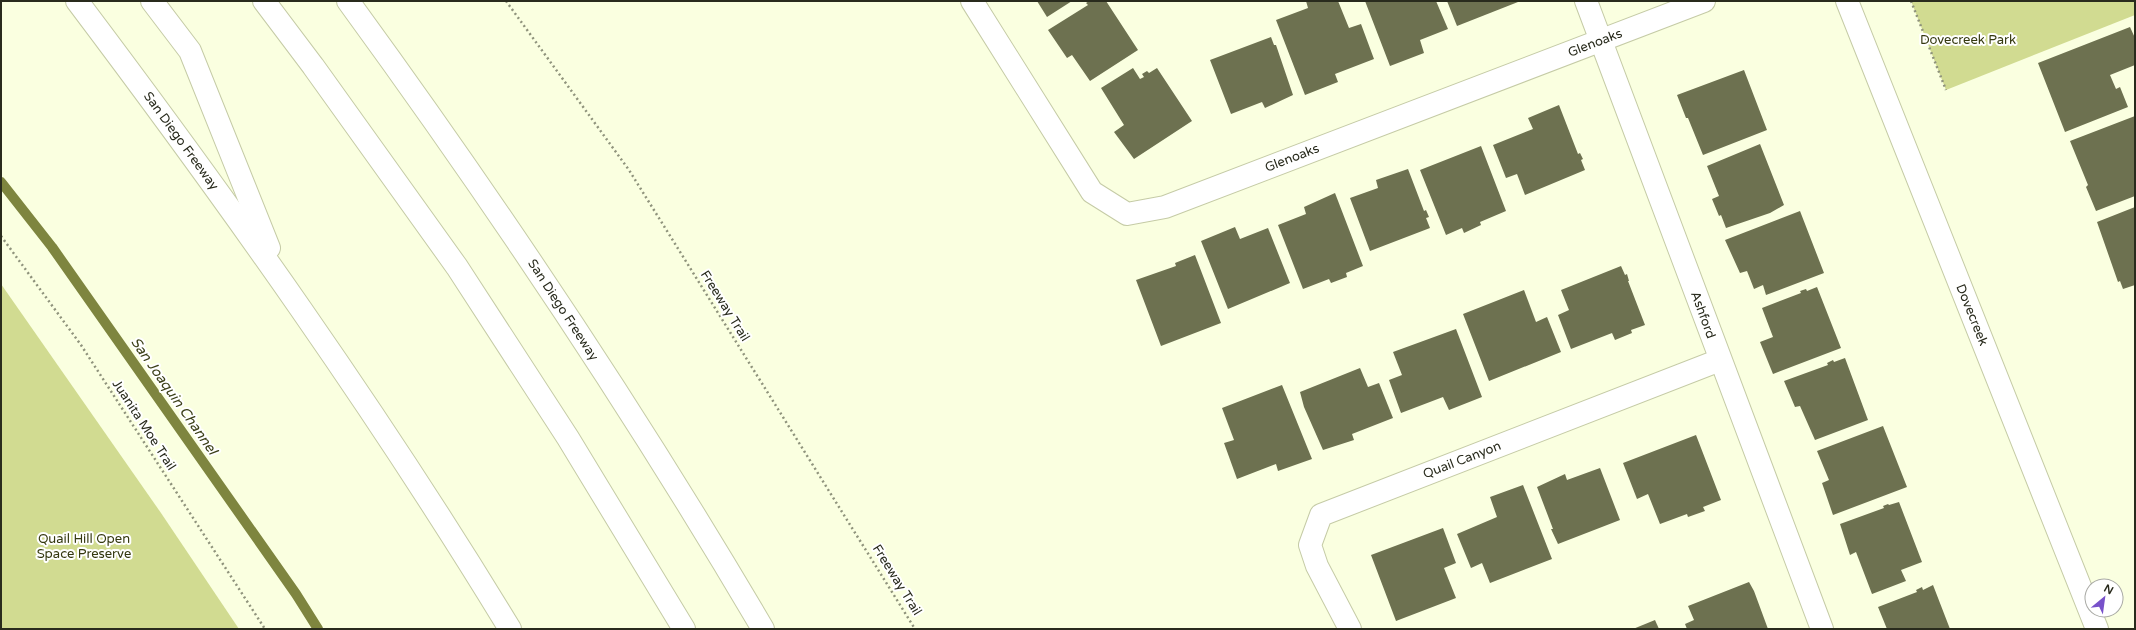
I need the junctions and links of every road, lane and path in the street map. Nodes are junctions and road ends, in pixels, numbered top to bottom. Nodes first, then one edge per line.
1 (77, 1) edge
2 (152, 1) edge
3 (264, 1) edge
4 (348, 1) edge
5 (506, 1) edge
6 (972, 1) edge
7 (1586, 1) edge
8 (1704, 1) edge
9 (1847, 1) edge
10 (1911, 1) edge
11 (1601, 40) junction
12 (1946, 90) dead end
13 (1, 236) edge
14 (283, 282) junction
15 (1720, 360) junction
16 (265, 629) edge
17 (510, 629) edge
18 (684, 629) edge
19 (763, 629) edge
20 (915, 629) edge
21 (1350, 629) edge
22 (1822, 629) edge
23 (2097, 629) edge

1 - 14 main road, San Diego Freeway
2 - 14 main road, San Diego Freeway
3 - 18 main road
4 - 19 main road, San Diego Freeway
5 - 20 path, Freeway Trail
6 - 11 main road, Glenoaks
7 - 11 main road, Ashford
8 - 11 main road, Glenoaks
9 - 23 main road, Dovecreek
10 - 12 path
11 - 15 main road, Ashford
13 - 16 path, Juanita Moe Trail
14 - 17 main road, San Diego Freeway
15 - 21 main road, Quail Canyon
15 - 22 main road, Ashford

